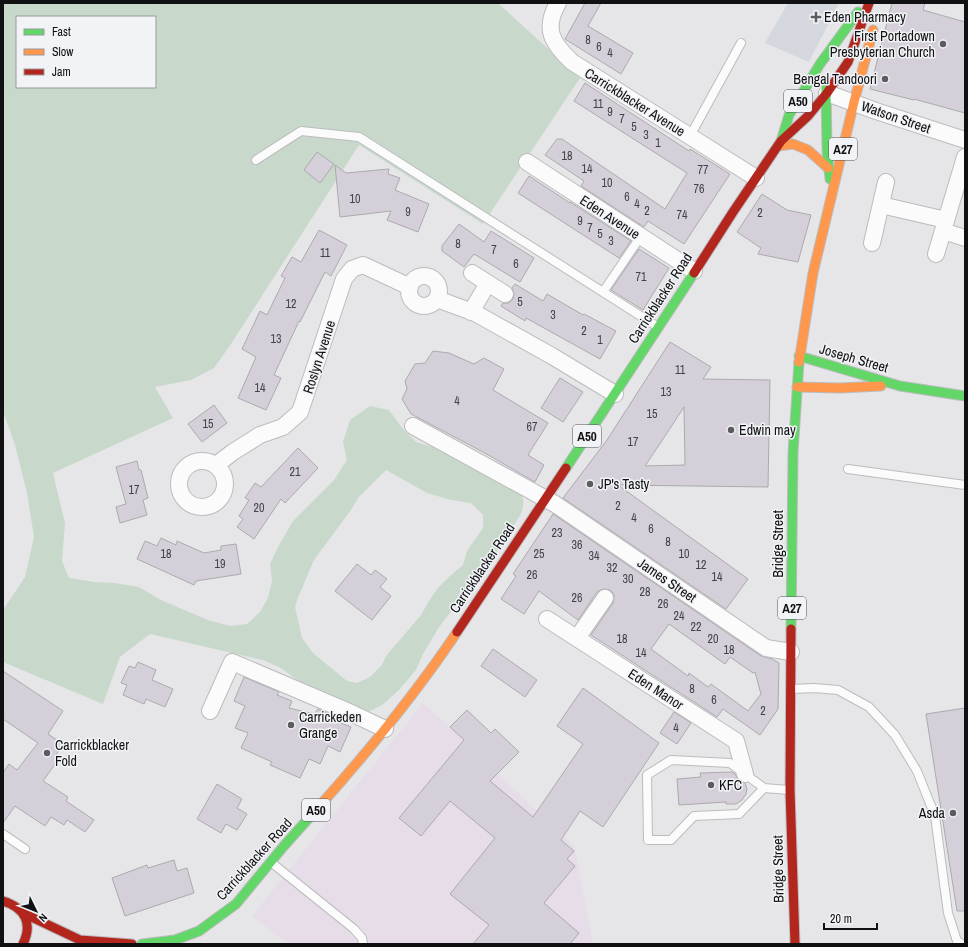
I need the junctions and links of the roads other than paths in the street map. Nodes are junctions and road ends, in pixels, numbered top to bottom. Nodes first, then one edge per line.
1 (558, 3) edge
2 (865, 3) edge
3 (869, 3) edge
4 (873, 3) edge
5 (740, 43) dead end
6 (820, 64) junction
7 (827, 93) junction
8 (854, 102) junction
9 (690, 136) junction
10 (965, 140) edge
11 (780, 143) junction
12 (965, 157) edge
13 (256, 160) dead end
14 (527, 162) dead end
15 (828, 168) junction
16 (756, 178) junction
17 (886, 182) dead end
18 (832, 196) junction
19 (882, 205) junction
20 (944, 226) junction
21 (641, 236) junction
22 (965, 238) edge
23 (872, 243) dead end
24 (936, 254) dead end
25 (694, 271) junction
26 (472, 273) dead end
27 (488, 283) junction
28 (410, 287) junction
29 (603, 292) junction
30 (505, 294) dead end
31 (437, 299) junction
32 (471, 312) junction
33 (659, 328) junction
34 (799, 356) junction
35 (900, 386) junction
36 (797, 387) junction
37 (615, 394) junction
38 (965, 396) edge
39 (413, 426) dead end
40 (216, 465) dead end
41 (848, 469) dead end
42 (965, 485) edge
43 (545, 498) junction
44 (605, 598) dead end
45 (547, 618) dead end
46 (577, 638) junction
47 (791, 652) junction
48 (791, 689) junction
49 (210, 711) dead end
50 (385, 729) junction
51 (745, 774) junction
52 (764, 788) junction
53 (790, 790) junction
54 (3, 834) edge
55 (25, 849) dead end
56 (271, 862) junction
57 (3, 894) edge
58 (6, 902) edge
59 (24, 913) junction
60 (70, 940) edge
61 (176, 942) edge
62 (23, 944) edge
63 (132, 944) edge
64 (142, 944) edge
65 (363, 944) edge
66 (795, 944) edge
67 (962, 944) edge

1 - 9 street, Carrickblacker Avenue
2 - 6 main road
3 - 7 main road
4 - 8 main road, Bridge Street / A27
5 - 9 lane
6 - 7 main road, Bridge Street / A27
6 - 11 main road, Carrickblacker Road / A50
7 - 8 street, Watson Street
7 - 11 main road, Carrickblacker Road / A50
7 - 15 main road, Bridge Street / A27
8 - 10 street, Watson Street
8 - 18 main road, Bridge Street / A27
9 - 16 street, Carrickblacker Avenue
11 - 15 main road
11 - 16 main road, Carrickblacker Road / A50
12 - 20 street
13 - 29 lane
14 - 21 street, Eden Avenue
15 - 18 main road, Bridge Street / A27
16 - 25 main road, Carrickblacker Road / A50
17 - 19 street
18 - 34 main road, Bridge Street / A27
19 - 20 street
19 - 23 street
20 - 22 street
20 - 24 street
21 - 25 street, Eden Avenue
21 - 29 lane
25 - 33 main road, Carrickblacker Road / A50
26 - 27 street
27 - 30 street
27 - 32 street
28 - 31 street
28 - 31 street
28 - 40 street, Roslyn Avenue
29 - 33 lane
31 - 32 street
32 - 37 street
33 - 37 main road, Carrickblacker Road / A50
34 - 35 main road, Joseph Street
34 - 36 main road, Bridge Street / A27
35 - 36 main road, Joseph Street
35 - 38 main road, Joseph Street
36 - 47 main road, Bridge Street / A27
37 - 43 main road, Carrickblacker Road / A50
39 - 43 street, James Street
41 - 42 lane
43 - 47 street, James Street
43 - 50 main road, Carrickblacker Road / A50
44 - 46 street
45 - 46 street, Eden Manor
46 - 51 street, Eden Manor
47 - 48 main road, Bridge Street / A27
48 - 53 main road, Bridge Street / A27
48 - 67 lane
49 - 50 street
50 - 56 main road, Carrickblacker Road / A50
51 - 52 lane
51 - 52 lane
52 - 53 lane
53 - 66 main road, Bridge Street / A27
54 - 55 lane
56 - 61 main road, Carrickblacker Road / A50
56 - 65 lane
57 - 58 main road
58 - 59 main road
59 - 60 main road
59 - 62 main road
60 - 63 main road
61 - 64 main road, Carrickblacker Road / A50

